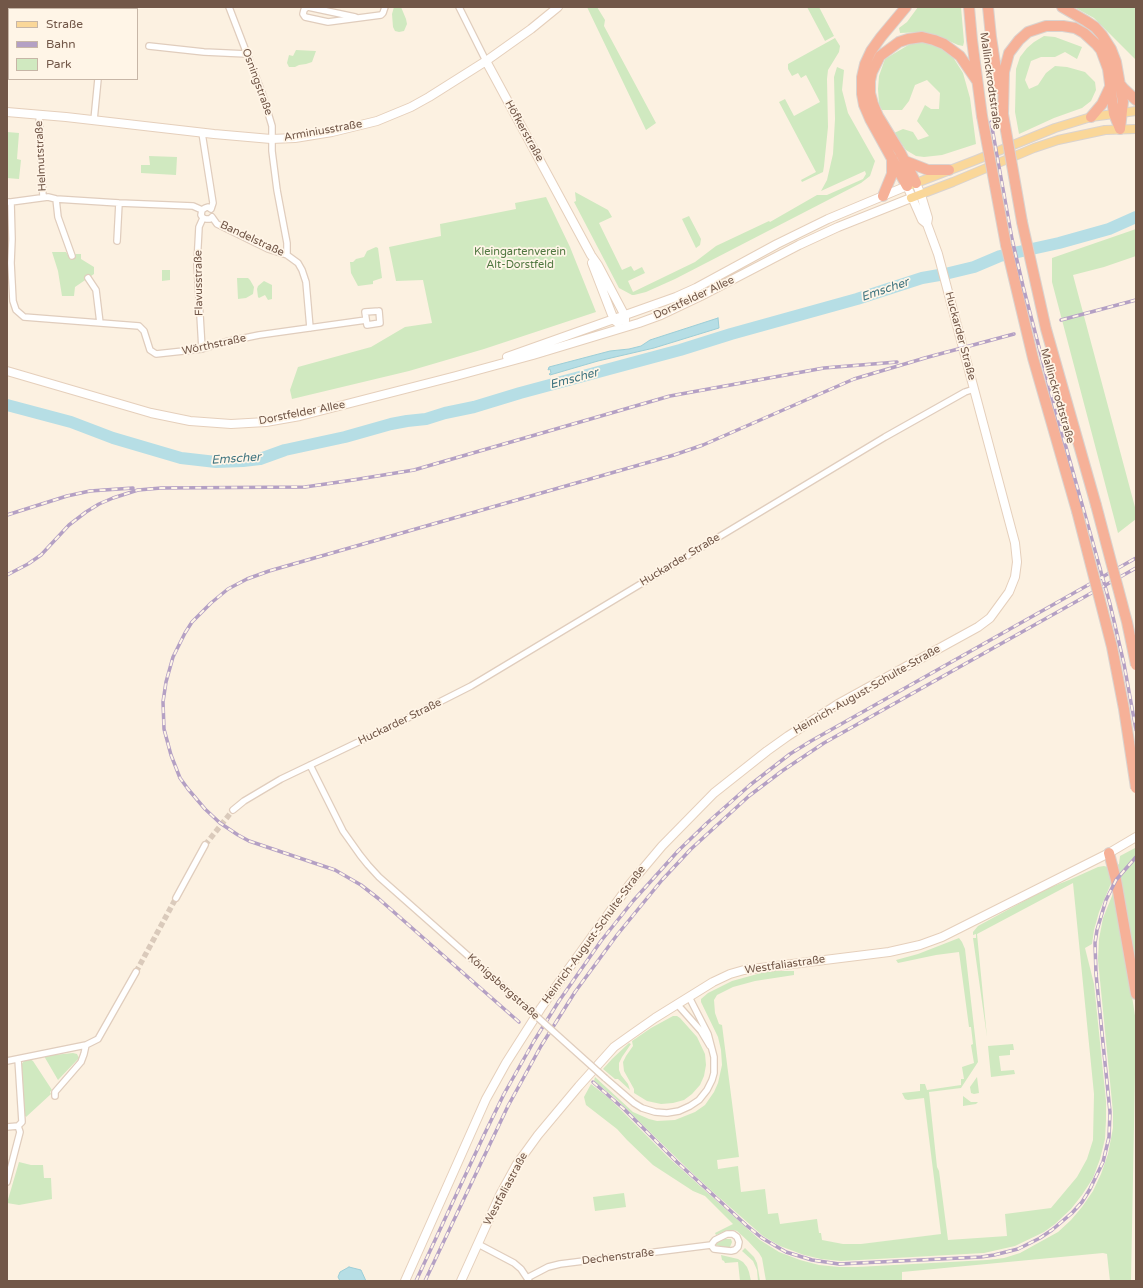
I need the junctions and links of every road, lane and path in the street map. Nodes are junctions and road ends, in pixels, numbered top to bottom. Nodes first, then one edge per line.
1 (229, 7) edge
2 (308, 7) edge
3 (385, 7) edge
4 (459, 7) edge
5 (558, 7) edge
6 (906, 7) edge
7 (969, 7) edge
8 (988, 7) edge
9 (1062, 7) edge
10 (361, 18) junction
11 (149, 46) dead end
12 (247, 54) junction
13 (486, 61) junction
14 (98, 80) edge
15 (977, 81) junction
16 (1115, 84) junction
17 (1136, 100) edge
18 (1136, 111) edge
19 (7, 112) edge
20 (1118, 113) junction
21 (39, 114) junction
22 (1002, 114) junction
23 (1091, 117) junction
24 (94, 120) junction
25 (1120, 129) junction
26 (1136, 129) edge
27 (202, 133) junction
28 (271, 139) junction
29 (892, 158) junction
30 (905, 162) junction
31 (950, 170) junction
32 (912, 185) junction
33 (921, 195) junction
34 (883, 196) junction
35 (44, 197) junction
36 (911, 198) junction
37 (56, 199) junction
38 (9, 202) edge
39 (119, 203) junction
40 (211, 209) junction
41 (202, 210) junction
42 (212, 217) junction
43 (203, 218) junction
44 (927, 224) junction
45 (117, 241) dead end
46 (287, 255) junction
47 (591, 255) junction
48 (72, 256) dead end
49 (88, 278) dead end
50 (10, 285) edge
51 (625, 316) junction
52 (366, 320) dead end
53 (614, 320) junction
54 (100, 323) junction
55 (310, 328) junction
56 (624, 328) junction
57 (202, 349) junction
58 (7, 371) edge
59 (456, 376) junction
60 (974, 390) junction
61 (1136, 664) edge
62 (310, 765) junction
63 (1136, 788) edge
64 (233, 810) tunnel mouth
65 (1136, 837) edge
66 (205, 845) tunnel mouth
67 (1109, 853) junction
68 (176, 898) tunnel mouth
69 (136, 972) tunnel mouth
70 (1136, 994) edge
71 (688, 997) junction
72 (677, 1004) junction
73 (86, 1045) junction
74 (714, 1053) junction
75 (18, 1059) junction
76 (7, 1061) edge
77 (56, 1096) dead end
78 (18, 1126) junction
79 (7, 1127) edge
80 (7, 1182) edge
81 (478, 1244) junction
82 (711, 1245) junction
83 (528, 1279) edge
84 (405, 1281) edge
85 (461, 1281) edge

1 - 12 street, Osningstraße
2 - 10 street
2 - 10 street
3 - 10 street
4 - 13 street, Höfkerstraße
5 - 13 street, Arminiusstraße
6 - 29 highway
7 - 15 highway, Mallinckrodtstraße
8 - 22 highway, Mallinckrodtstraße
9 - 16 highway
11 - 12 street
12 - 28 street, Osningstraße
13 - 28 street, Arminiusstraße
13 - 47 street, Höfkerstraße
14 - 24 street
15 - 30 highway
15 - 63 highway, Mallinckrodtstraße, bridge
16 - 17 highway
16 - 20 highway
16 - 22 highway
16 - 23 highway
18 - 20 main road
19 - 21 street, Arminiusstraße
20 - 23 main road
20 - 25 highway
21 - 24 street, Arminiusstraße
21 - 35 street, Helmutstraße
22 - 61 highway, Mallinckrodtstraße, bridge
23 - 31 main road
24 - 27 street, Arminiusstraße
25 - 26 main road
25 - 33 main road
27 - 28 street, Arminiusstraße
27 - 40 street, Bandelstraße
28 - 46 street, Osningstraße
29 - 32 highway
29 - 34 highway
30 - 31 highway
30 - 32 highway
31 - 32 main road
32 - 33 street, Huckarder Straße
32 - 34 street, Dorstfelder Allee
32 - 36 street, Huckarder Straße
33 - 36 main road, Dorstfelder Allee
33 - 44 street, Huckarder Straße
34 - 51 street, Dorstfelder Allee
35 - 37 street
35 - 38 street
36 - 44 street, Huckarder Straße
36 - 56 street, Dorstfelder Allee
37 - 39 street
37 - 48 street, Helmutstraße
38 - 50 street, Wörthstraße
39 - 41 street
39 - 45 street
40 - 41 street
40 - 42 street
41 - 43 street
42 - 43 street
42 - 46 street, Bandelstraße
43 - 57 street, Flavusstraße
44 - 60 street, Huckarder Straße
46 - 55 street, Bandelstraße
47 - 51 street, Höfkerstraße
47 - 53 street, Höfkerstraße
49 - 54 street
50 - 54 street, Wörthstraße
51 - 53 street, Dorstfelder Allee
51 - 56 street
52 - 55 street, Wörthstraße
53 - 56 street, Höfkerstraße
53 - 59 street, Dorstfelder Allee
54 - 57 street, Wörthstraße
55 - 57 street, Wörthstraße
56 - 59 street, Dorstfelder Allee
58 - 59 street, Dorstfelder Allee
60 - 62 street, Huckarder Straße
60 - 84 street, Heinrich-August-Schulte-Straße
62 - 64 street, Huckarder Straße
62 - 74 street, Königsbergstraße, bridge
65 - 67 street, Westfaliastraße
66 - 68 street
67 - 70 highway
67 - 71 street, Westfaliastraße
69 - 73 street
71 - 72 street, Westfaliastraße
71 - 74 street, Königsbergstraße
72 - 74 street
72 - 81 street, Westfaliastraße
73 - 75 street
73 - 77 street
75 - 76 street
75 - 78 street
78 - 79 street
78 - 80 street
81 - 83 street, Dechenstraße
81 - 85 street, Westfaliastraße
82 - 82 street, Dechenstraße
82 - 83 street, Dechenstraße

